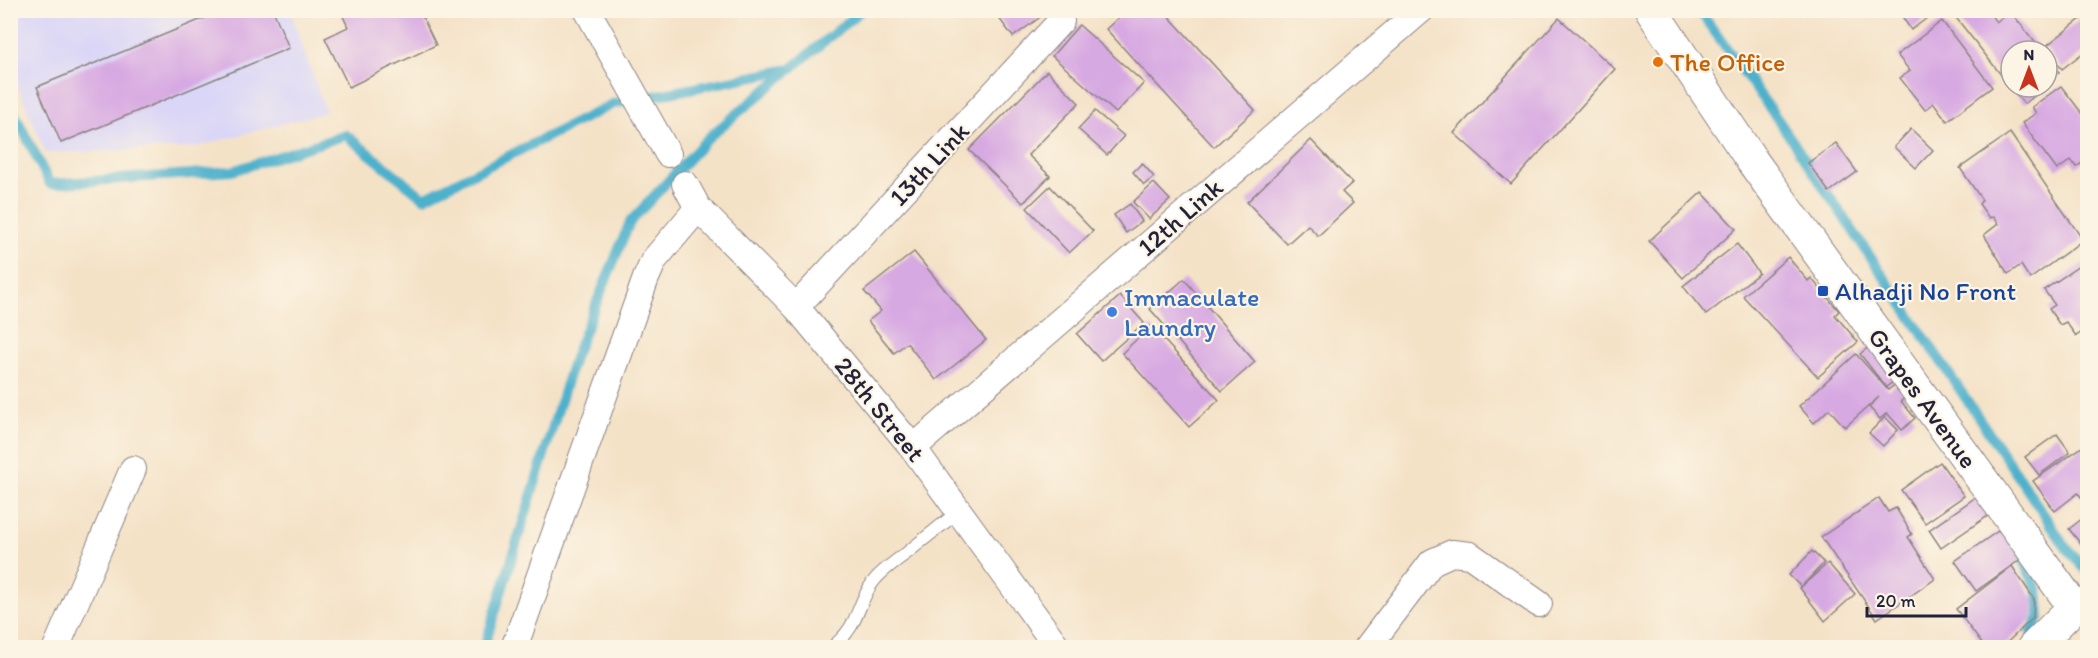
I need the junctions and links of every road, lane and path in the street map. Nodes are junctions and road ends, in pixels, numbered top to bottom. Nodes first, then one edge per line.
1 (587, 10) edge
2 (1421, 10) edge
3 (1651, 10) edge
4 (1061, 21) dead end
5 (668, 154) dead end
6 (685, 184) dead end
7 (698, 207) junction
8 (796, 307) junction
9 (913, 448) junction
10 (133, 469) dead end
11 (959, 511) junction
12 (1539, 604) dead end
13 (2081, 610) edge
14 (57, 648) edge
15 (514, 648) edge
16 (831, 648) edge
17 (1059, 648) edge
18 (1367, 648) edge
19 (2033, 648) edge

1 - 5 street
2 - 9 street, 12th Link
3 - 13 street, Grapes Avenue
4 - 8 street, 13th Link
6 - 7 street, 28th Street
7 - 8 street, 28th Street
7 - 15 street
8 - 9 street, 28th Street
9 - 11 street, 28th Street
10 - 14 street
11 - 16 lane
11 - 17 street, 28th Street
12 - 18 street
13 - 19 street

